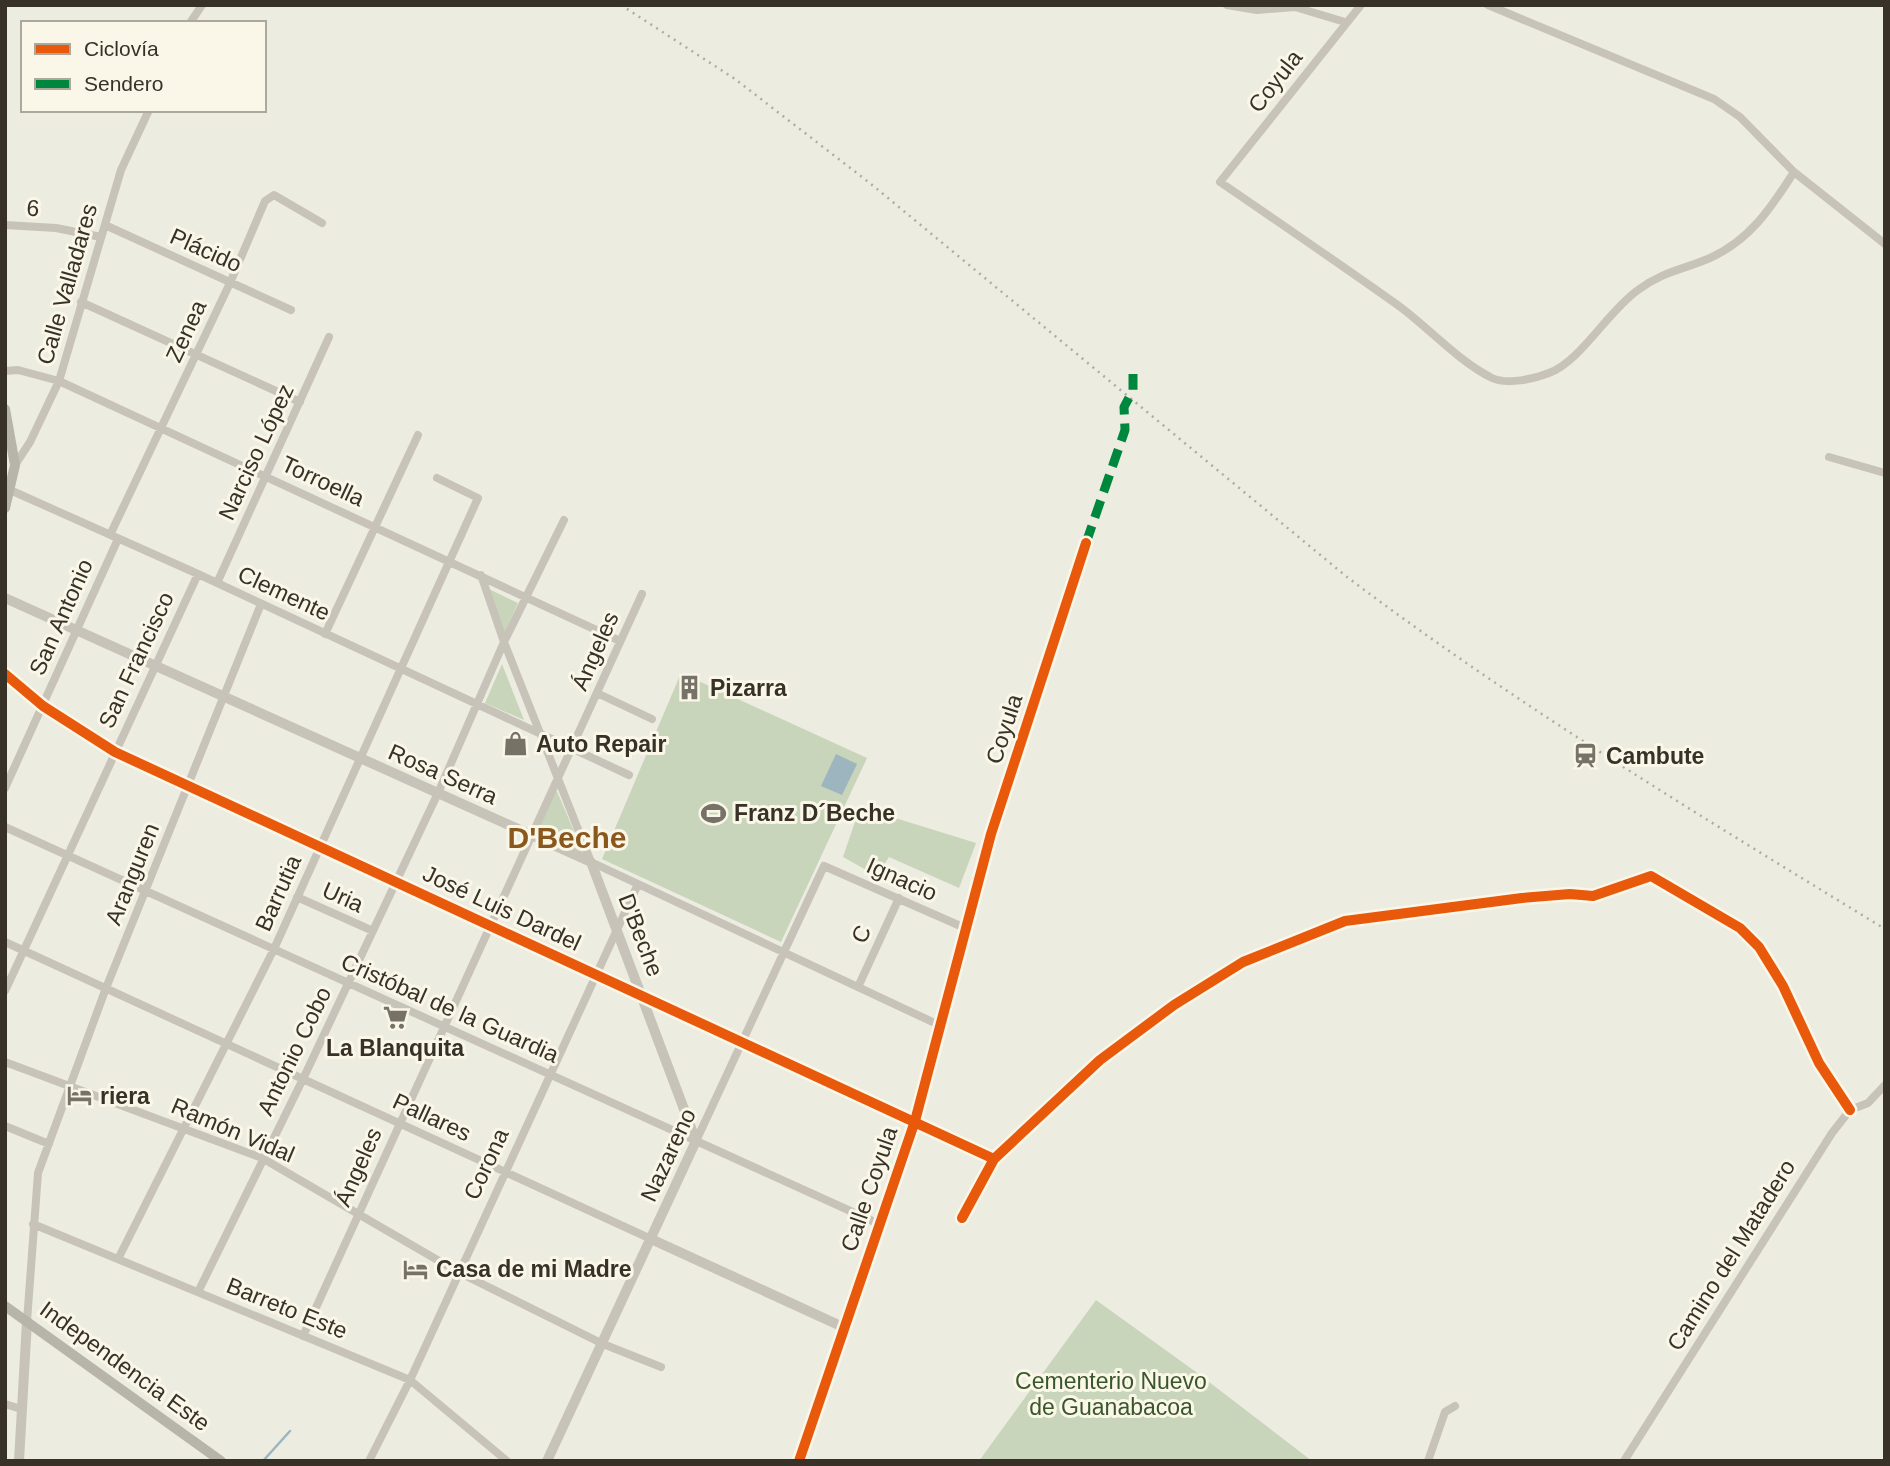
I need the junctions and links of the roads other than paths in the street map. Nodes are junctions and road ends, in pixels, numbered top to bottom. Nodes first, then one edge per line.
1 (202, 5) edge
2 (1227, 5) edge
3 (1361, 5) edge
4 (1488, 5) edge
5 (191, 21) edge
6 (1345, 22) junction
7 (148, 112) edge
8 (1794, 173) junction
9 (322, 223) dead end
10 (5, 225) edge
11 (104, 225) junction
12 (101, 237) junction
13 (1885, 244) edge
14 (230, 283) junction
15 (81, 302) junction
16 (291, 310) dead end
17 (330, 337) dead end
18 (196, 356) junction
19 (5, 371) edge
20 (59, 381) junction
21 (300, 402) junction
22 (5, 409) edge
23 (162, 427) junction
24 (418, 435) dead end
25 (1829, 457) dead end
26 (11, 459) edge
27 (1885, 473) edge
28 (264, 476) junction
29 (437, 478) dead end
30 (10, 490) junction
31 (5, 508) edge
32 (564, 520) dead end
33 (376, 527) junction
34 (114, 537) junction
35 (1086, 543) dead end
36 (450, 560) junction
37 (198, 574) junction
38 (481, 575) junction
39 (218, 583) junction
40 (642, 594) dead end
41 (526, 597) junction
42 (5, 598) edge
43 (261, 604) junction
44 (77, 630) junction
45 (326, 634) junction
46 (620, 640) junction
47 (504, 642) junction
48 (154, 665) junction
49 (401, 669) junction
50 (5, 674) edge
51 (597, 693) junction
52 (225, 697) junction
53 (476, 704) junction
54 (43, 706) junction
55 (652, 719) dead end
56 (540, 734) junction
57 (572, 749) junction
58 (115, 752) junction
59 (361, 758) junction
60 (629, 775) dead end
61 (559, 778) junction
62 (189, 785) junction
63 (5, 788) edge
64 (438, 793) junction
65 (5, 827) edge
66 (531, 835) junction
67 (320, 847) junction
68 (68, 855) junction
69 (591, 862) junction
70 (824, 866) joint
71 (395, 881) junction
72 (638, 884) junction
73 (146, 891) junction
74 (297, 897) junction
75 (899, 898) junction
76 (490, 926) junction
77 (965, 928) junction
78 (617, 930) junction
79 (373, 931) junction
80 (5, 942) edge
81 (274, 949) junction
82 (22, 950) junction
83 (784, 952) junction
84 (596, 974) junction
85 (348, 983) junction
86 (858, 987) junction
87 (106, 988) junction
88 (5, 991) edge
89 (642, 995) junction
90 (939, 1025) junction
91 (444, 1026) junction
92 (743, 1042) junction
93 (229, 1045) junction
94 (5, 1062) edge
95 (550, 1074) junction
96 (303, 1079) junction
97 (1885, 1085) edge
98 (71, 1087) junction
99 (1850, 1110) junction
100 (915, 1121) junction
101 (399, 1123) junction
102 (5, 1126) edge
103 (184, 1127) junction
104 (696, 1140) junction
105 (49, 1144) junction
106 (262, 1158) junction
107 (994, 1159) junction
108 (503, 1171) junction
109 (358, 1213) junction
110 (962, 1218) dead end
111 (33, 1224) junction
112 (879, 1224) junction
113 (651, 1239) junction
114 (118, 1259) junction
115 (458, 1272) junction
116 (198, 1292) junction
117 (5, 1306) edge
118 (27, 1321) junction
119 (844, 1327) junction
120 (303, 1336) junction
121 (603, 1344) junction
122 (661, 1367) dead end
123 (410, 1380) junction
124 (5, 1404) edge
125 (1455, 1406) dead end
126 (21, 1409) junction
127 (207, 1457) edge
128 (19, 1461) edge
129 (221, 1461) edge
130 (369, 1461) edge
131 (507, 1461) edge
132 (547, 1461) edge
133 (799, 1461) edge
134 (1429, 1461) edge
135 (1624, 1461) edge

1 - 5 street
2 - 6 street
3 - 6 street, Coyula
4 - 8 street
6 - 8 street, Coyula
7 - 11 street, Calle Valladares
8 - 13 street
9 - 14 street, Zenea
10 - 12 street, 6
11 - 12 street, Calle Valladares
11 - 14 street, Plácido
12 - 15 street, Calle Valladares
14 - 16 street, Plácido
14 - 18 street, Zenea
15 - 18 street
15 - 20 street, Calle Valladares
17 - 21 street, Narciso López
18 - 21 street
18 - 23 street, Zenea
19 - 20 street, Torroella
20 - 23 street, Torroella
20 - 26 street, Calle Valladares
21 - 28 street, Narciso López
22 - 26 main road
23 - 28 street, Torroella
23 - 34 street, Zenea
24 - 33 street
25 - 27 street
26 - 30 main road
28 - 33 street, Torroella
28 - 39 street, Narciso López
29 - 36 street, Barrutia
30 - 31 main road
30 - 34 street, Clemente
32 - 41 street, Antonio Cobo
33 - 36 street, Torroella
33 - 45 street
34 - 37 street, Clemente
34 - 44 street, San Antonio
35 - 77 street, Coyula
36 - 38 street, Torroella
36 - 49 street, Barrutia
37 - 39 street, Clemente
37 - 48 street, San Francisco
38 - 41 street, Torroella
38 - 47 street, D'Beche
39 - 43 street, Clemente
40 - 46 street, Ángeles
41 - 46 street, Torroella
41 - 47 street, Antonio Cobo
42 - 44 street, Rosa Serra
43 - 45 street, Clemente
43 - 52 street, Aranguren
44 - 48 street, Rosa Serra
44 - 54 street, San Antonio
45 - 49 street, Clemente
46 - 51 street, Ángeles
47 - 53 street, Antonio Cobo
47 - 56 street, D'Beche
48 - 52 street, Rosa Serra
48 - 58 street, San Francisco
49 - 53 street, Clemente
49 - 59 street, Barrutia
50 - 54 street, José Luis Dardel
51 - 55 street
51 - 57 street, Ángeles
52 - 59 street, Rosa Serra
52 - 62 street, Aranguren
53 - 56 street, Clemente
53 - 64 street, Antonio Cobo
54 - 58 street, José Luis Dardel
54 - 63 street, San Antonio
56 - 57 street, Clemente
56 - 61 street, D'Beche
57 - 60 street, Clemente
57 - 61 street, Ángeles
58 - 62 street, José Luis Dardel
58 - 68 street, San Francisco
59 - 64 street, Rosa Serra
59 - 67 street, Barrutia
61 - 66 street, Ángeles
61 - 69 street, D'Beche
62 - 67 street, José Luis Dardel
62 - 73 street, Aranguren
64 - 66 street, Rosa Serra
64 - 71 street, Antonio Cobo
65 - 68 street, Cristóbal de la Guardia
66 - 69 street, Rosa Serra
66 - 76 street, Ángeles
67 - 71 street, José Luis Dardel
67 - 74 street, Barrutia
68 - 73 street, Cristóbal de la Guardia
68 - 82 street, San Francisco
69 - 72 street, Rosa Serra
69 - 78 street, D'Beche
70 - 75 street, Ignacio
70 - 83 street, Nazareno
71 - 76 street, José Luis Dardel
71 - 79 street, Antonio Cobo
72 - 78 street, Corona
72 - 83 street, Rosa Serra
73 - 81 street, Cristóbal de la Guardia
73 - 87 street, Aranguren
74 - 79 street, Uria
74 - 81 street, Barrutia
75 - 77 street, Ignacio
75 - 86 street, C
76 - 84 street, José Luis Dardel
76 - 91 street, Ángeles
77 - 90 street, Calle Coyula
78 - 84 street, Corona
78 - 89 street, D'Beche
79 - 85 street, Antonio Cobo
80 - 82 street, Pallares
81 - 85 street, Cristóbal de la Guardia
81 - 93 street, Barrutia
82 - 87 street, Pallares
82 - 88 street, San Francisco
83 - 86 street, Rosa Serra
83 - 92 street, Nazareno
84 - 89 street, José Luis Dardel
84 - 95 street, Corona
85 - 91 street, Cristóbal de la Guardia
85 - 96 street, Antonio Cobo
86 - 90 street, Rosa Serra
87 - 93 street, Pallares
87 - 98 street, Aranguren
89 - 92 street, José Luis Dardel
89 - 104 street, D'Beche
90 - 100 street, Calle Coyula
91 - 95 street, Cristóbal de la Guardia
91 - 101 street, Ángeles
92 - 100 street, José Luis Dardel
92 - 104 street, Nazareno
93 - 96 street, Pallares
93 - 103 street, Barrutia
94 - 98 street, Ramón Vidal
95 - 104 street, Cristóbal de la Guardia
95 - 108 street, Corona
96 - 101 street, Pallares
96 - 106 street, Antonio Cobo
97 - 99 street, Camino del Matadero
98 - 103 street, Ramón Vidal
98 - 105 street, Aranguren
99 - 107 street
99 - 135 street, Camino del Matadero
100 - 107 street, José Luis Dardel
100 - 112 street, Calle Coyula
101 - 108 street, Pallares
101 - 109 street, Ángeles
102 - 105 street
103 - 106 street, Ramón Vidal
103 - 114 street, Barrutia
104 - 112 street, Cristóbal de la Guardia
104 - 113 street, Nazareno
105 - 111 street, Aranguren
106 - 109 street, Ramón Vidal
106 - 116 street, Antonio Cobo
107 - 110 street
108 - 113 street, Pallares
108 - 115 street, Corona
109 - 115 street, Ramón Vidal
109 - 120 street, Ángeles
111 - 114 street, Barreto Este
111 - 118 street
112 - 119 street, Calle Coyula
113 - 119 street, Pallares
113 - 121 street, Nazareno
114 - 116 street, Barreto Este
115 - 121 street, Ramón Vidal
115 - 123 street, Corona
116 - 120 street, Barreto Este
117 - 118 main road, Independencia Este
118 - 126 street
118 - 127 main road, Independencia Este
119 - 133 street, Calle Coyula
120 - 123 street, Barreto Este
121 - 122 street, Ramón Vidal
121 - 132 street, Nazareno
123 - 130 street, Corona
123 - 131 street, Barreto Este
124 - 126 street
125 - 134 street
126 - 128 street
127 - 129 main road, Independencia Este

